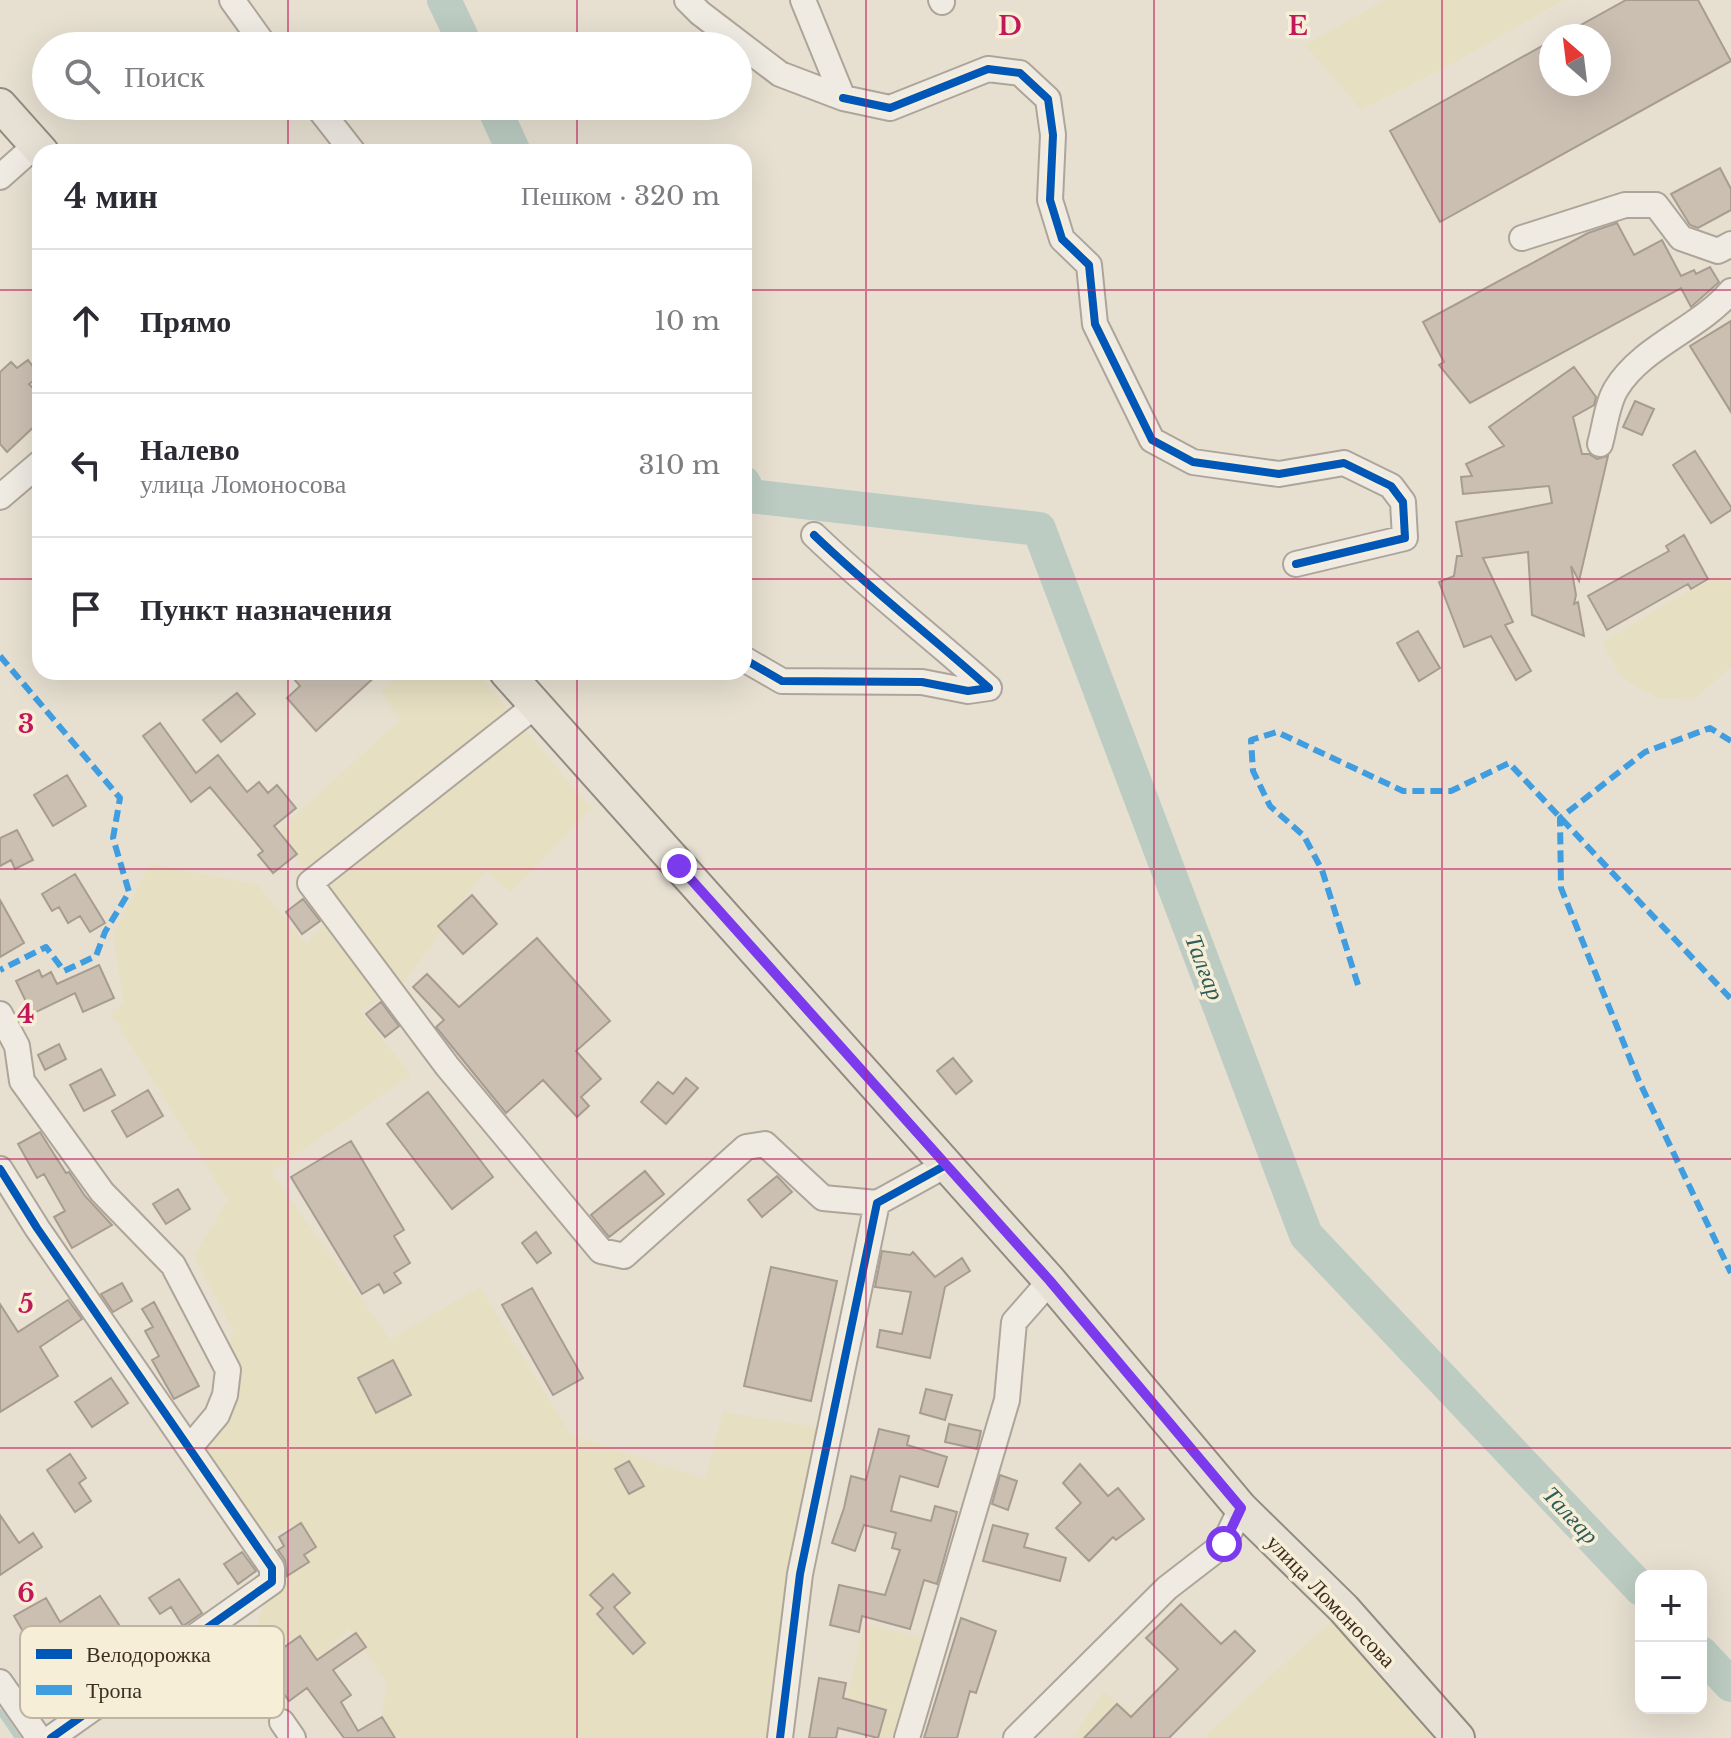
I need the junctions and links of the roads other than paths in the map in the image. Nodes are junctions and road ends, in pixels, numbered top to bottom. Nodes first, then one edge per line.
1 (232, 0) edge
2 (687, 0) edge
3 (803, 0) edge
4 (255, 32) edge
5 (725, 32) edge
6 (752, 53) edge
7 (843, 98) junction
8 (0, 105) edge
9 (328, 120) edge
10 (35, 144) edge
11 (347, 144) edge
12 (32, 153) edge
13 (0, 177) edge
14 (1522, 238) dead end
15 (1731, 244) edge
16 (1731, 291) edge
17 (1600, 444) dead end
18 (32, 470) edge
19 (0, 497) edge
20 (814, 535) dead end
21 (1296, 564) dead end
22 (752, 664) edge
23 (513, 680) edge
24 (536, 705) junction
25 (0, 1014) edge
26 (946, 1165) junction
27 (0, 1169) edge
28 (877, 1203) junction
29 (1050, 1281) junction
30 (190, 1447) junction
31 (1241, 1508) junction
32 (210, 1626) edge
33 (0, 1682) edge
34 (20, 1711) edge
35 (25, 1718) edge
36 (79, 1718) edge
37 (39, 1738) edge
38 (51, 1738) edge
39 (780, 1738) edge
40 (907, 1738) edge
41 (1016, 1738) edge
42 (1458, 1738) edge

1 - 4 street
2 - 5 street
3 - 7 street
6 - 7 street
7 - 21 street
8 - 10 main road
9 - 11 street
12 - 13 street
14 - 15 street
16 - 17 street
18 - 19 street
20 - 22 street
23 - 24 main road, улица Ломоносова
24 - 26 main road, улица Ломоносова
24 - 28 street
25 - 30 street
26 - 28 street
26 - 29 main road, улица Ломоносова
27 - 30 street
28 - 39 street
29 - 31 main road, улица Ломоносова
29 - 40 street
30 - 32 street
31 - 41 street
31 - 42 main road, улица Ломоносова
33 - 34 street
35 - 37 street
36 - 38 street

